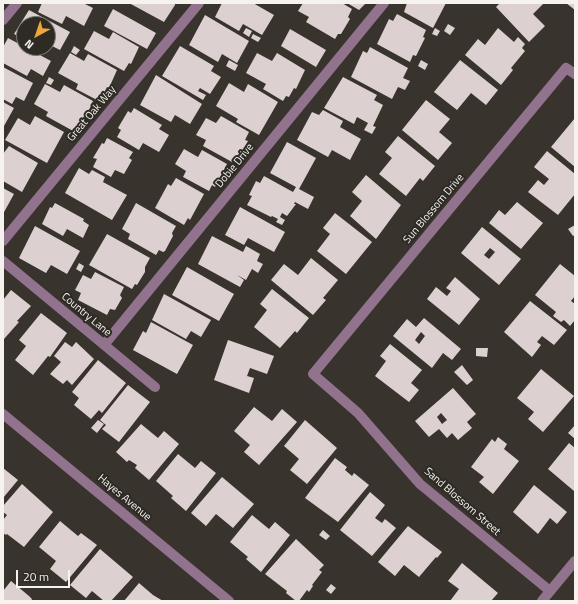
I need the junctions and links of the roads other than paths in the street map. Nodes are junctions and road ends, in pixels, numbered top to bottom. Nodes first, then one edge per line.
1 (17, 3) edge
2 (199, 3) edge
3 (384, 3) edge
4 (3, 20) edge
5 (575, 74) edge
6 (3, 241) edge
7 (3, 261) edge
8 (104, 345) junction
9 (313, 374) joint
10 (154, 387) dead end
11 (3, 414) edge
12 (575, 562) edge
13 (550, 591) junction
14 (229, 601) edge
15 (542, 601) edge

1 - 4 street
2 - 6 street, Great Oak Way
3 - 8 street, Dobie Drive
5 - 9 street, Sun Blossom Drive
7 - 8 street, Country Lane
8 - 10 street, Country Lane
9 - 13 street, Sand Blossom Street
11 - 14 street, Hayes Avenue
12 - 13 street
13 - 15 street

